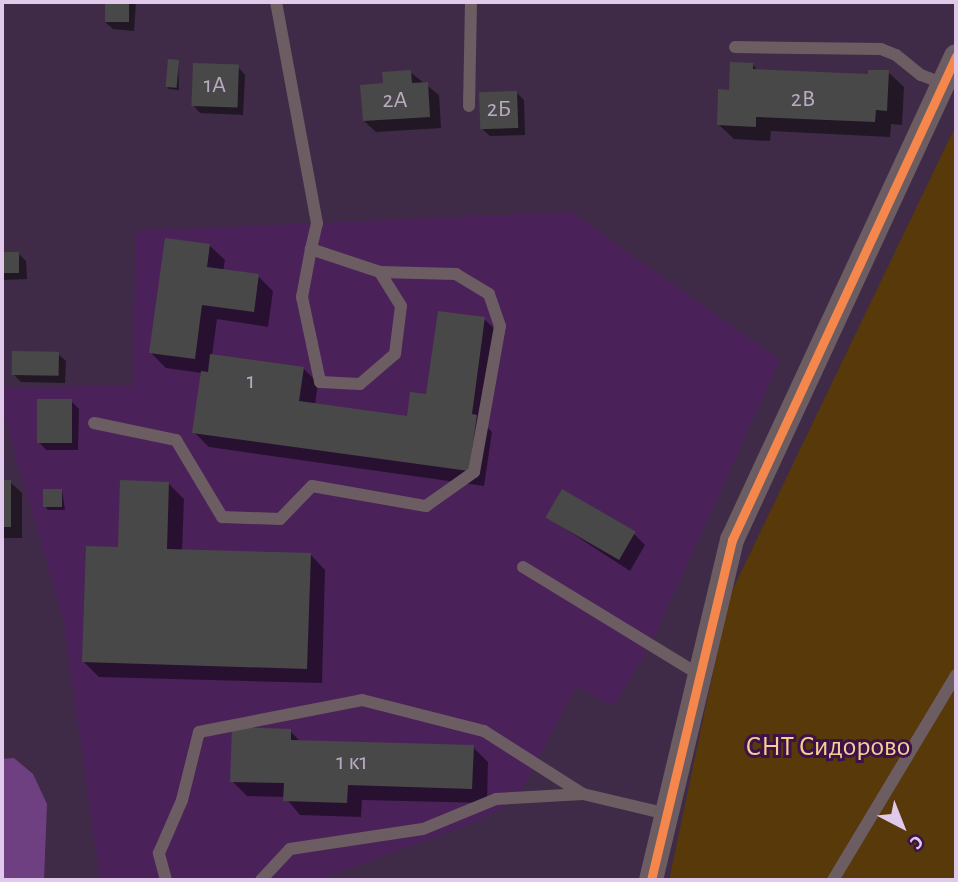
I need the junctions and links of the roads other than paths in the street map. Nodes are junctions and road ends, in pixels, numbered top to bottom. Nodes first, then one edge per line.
1 (276, 2) edge
2 (471, 2) edge
3 (735, 47) dead end
4 (956, 56) edge
5 (944, 84) junction
6 (469, 106) dead end
7 (311, 249) junction
8 (380, 272) junction
9 (94, 423) dead end
10 (523, 567) dead end
11 (700, 675) junction
12 (956, 675) edge
13 (583, 794) junction
14 (667, 814) junction
15 (166, 880) edge
16 (261, 880) edge
17 (650, 880) edge
18 (833, 880) edge

1 - 7 lane
2 - 6 lane
3 - 5 lane
4 - 5 street
5 - 11 street
7 - 8 lane
7 - 8 lane
8 - 9 lane
10 - 11 lane
11 - 14 street
12 - 18 lane
13 - 14 lane
13 - 15 lane
13 - 16 lane
14 - 17 street

